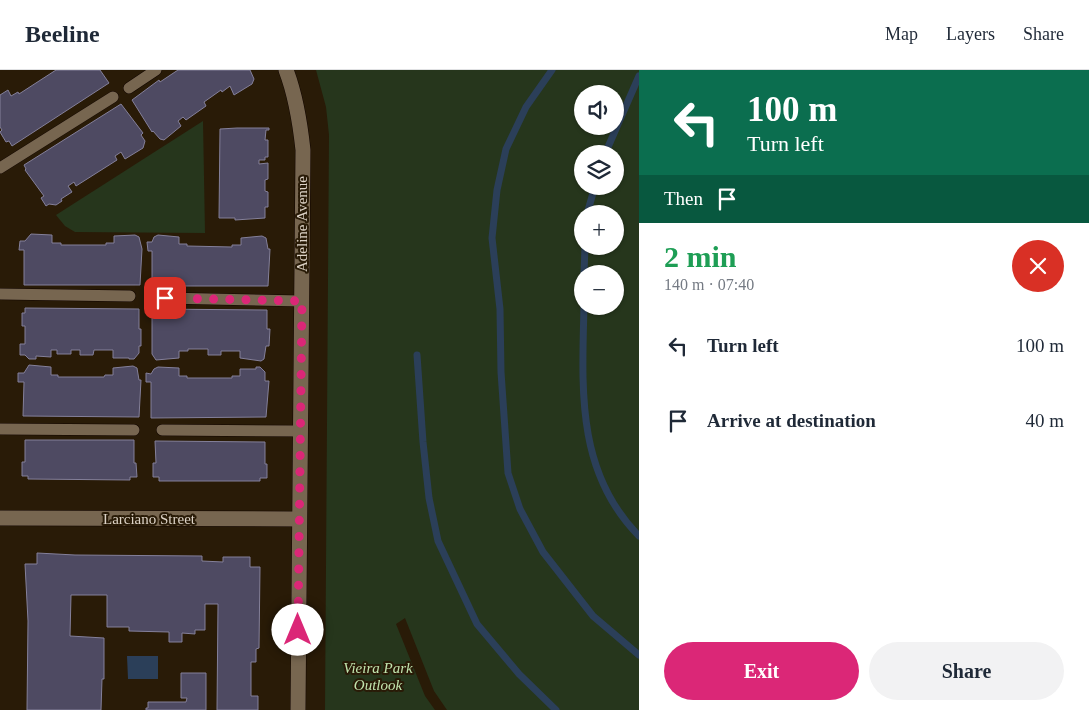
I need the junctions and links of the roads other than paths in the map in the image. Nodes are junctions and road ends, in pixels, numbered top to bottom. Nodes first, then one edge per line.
1 (156, 70) edge
2 (286, 70) edge
3 (129, 88) dead end
4 (113, 97) dead end
5 (0, 168) edge
6 (0, 294) edge
7 (130, 296) dead end
8 (165, 298) dead end
9 (302, 301) junction
10 (0, 429) edge
11 (134, 430) dead end
12 (162, 430) dead end
13 (301, 431) junction
14 (0, 518) edge
15 (298, 519) junction
16 (298, 710) edge

1 - 3 lane
2 - 9 street, Adeline Avenue
4 - 5 lane
6 - 7 lane
8 - 9 lane
9 - 13 street, Adeline Avenue
10 - 11 lane
12 - 13 lane
13 - 15 street, Adeline Avenue
14 - 15 street, Larciano Street
15 - 16 street, Adeline Avenue

